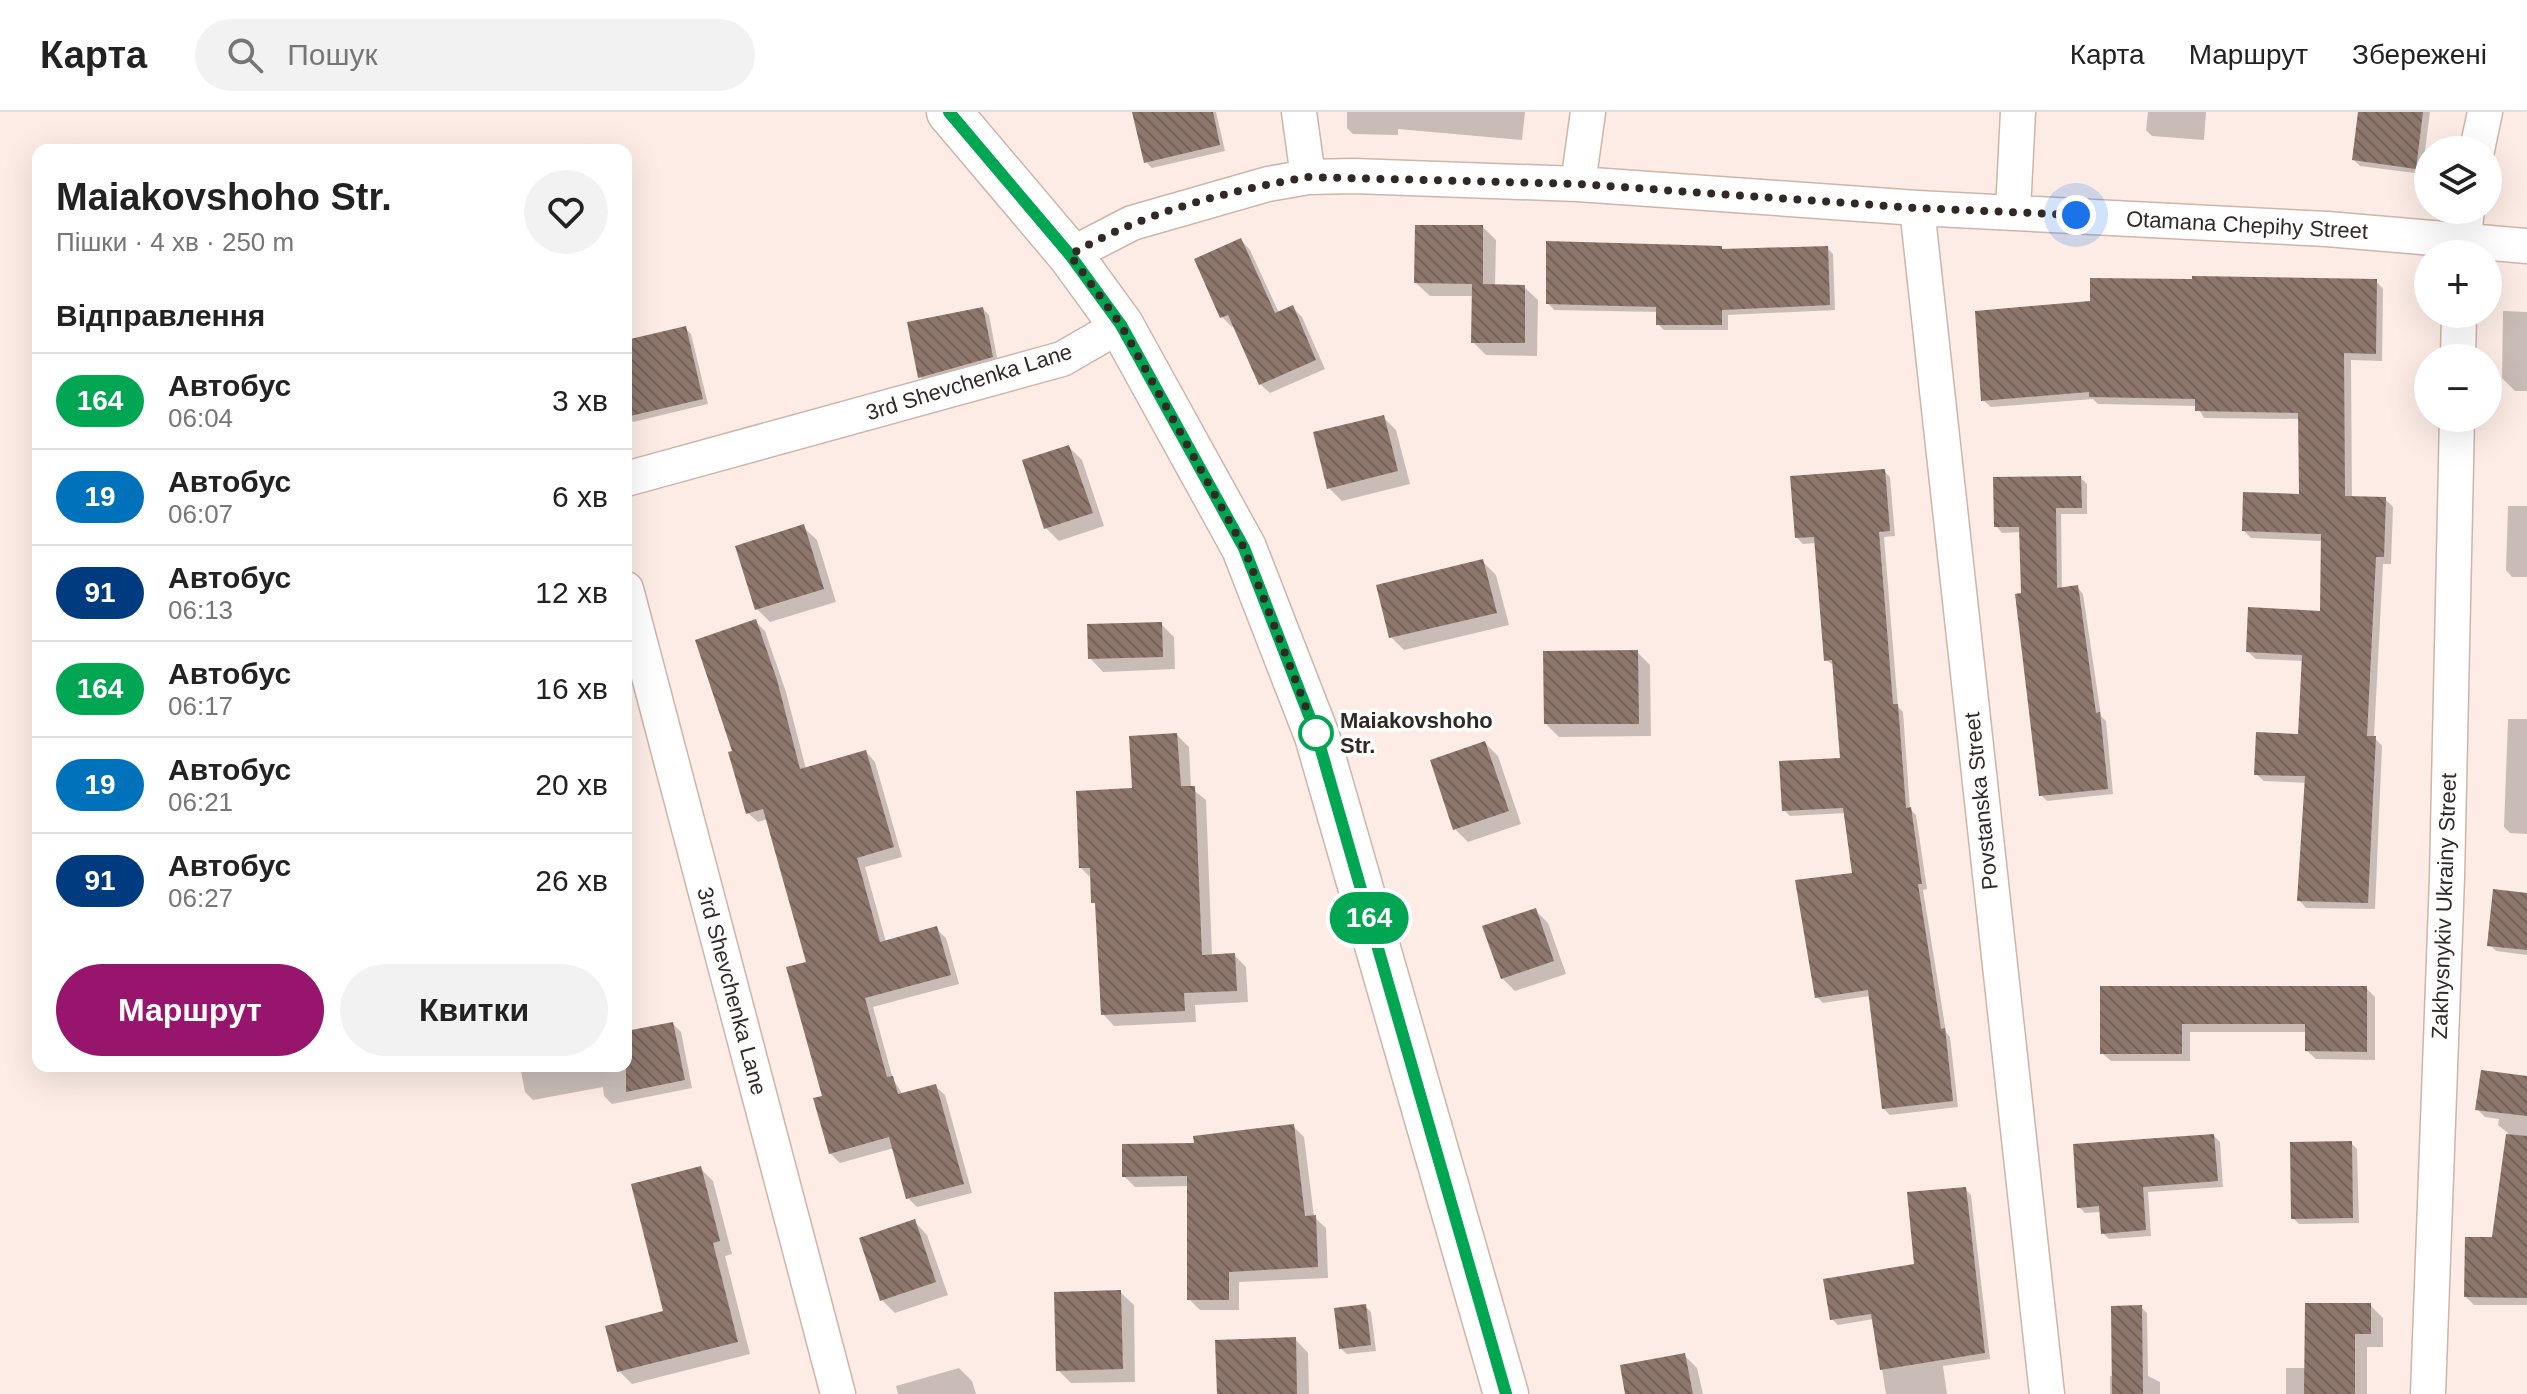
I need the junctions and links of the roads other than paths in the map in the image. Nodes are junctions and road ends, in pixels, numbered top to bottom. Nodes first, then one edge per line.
1 (949, 112) edge
2 (1299, 112) edge
3 (1588, 112) edge
4 (2018, 112) edge
5 (2485, 112) edge
6 (2480, 136) edge
7 (1308, 177) junction
8 (1578, 184) junction
9 (1917, 208) junction
10 (2013, 211) junction
11 (2464, 234) edge
12 (2527, 246) edge
13 (1070, 255) junction
14 (1121, 325) junction
15 (2457, 432) edge
16 (632, 477) edge
17 (632, 612) edge
18 (838, 1394) edge
19 (1506, 1394) edge
20 (2047, 1394) edge
21 (2428, 1394) edge

1 - 13 main road
2 - 7 street
3 - 8 street
4 - 10 street
5 - 6 street
7 - 8 street, Otamana Chepihy Street
7 - 13 street, Otamana Chepihy Street
8 - 9 street, Otamana Chepihy Street
9 - 10 street, Otamana Chepihy Street
9 - 20 street, Povstanska Street
10 - 11 street, Otamana Chepihy Street
11 - 12 street, Otamana Chepihy Street
13 - 14 main road
14 - 16 street, 3rd Shevchenka Lane
14 - 19 main road
15 - 21 street, Zakhysnykiv Ukrainy Street
17 - 18 street, 3rd Shevchenka Lane

